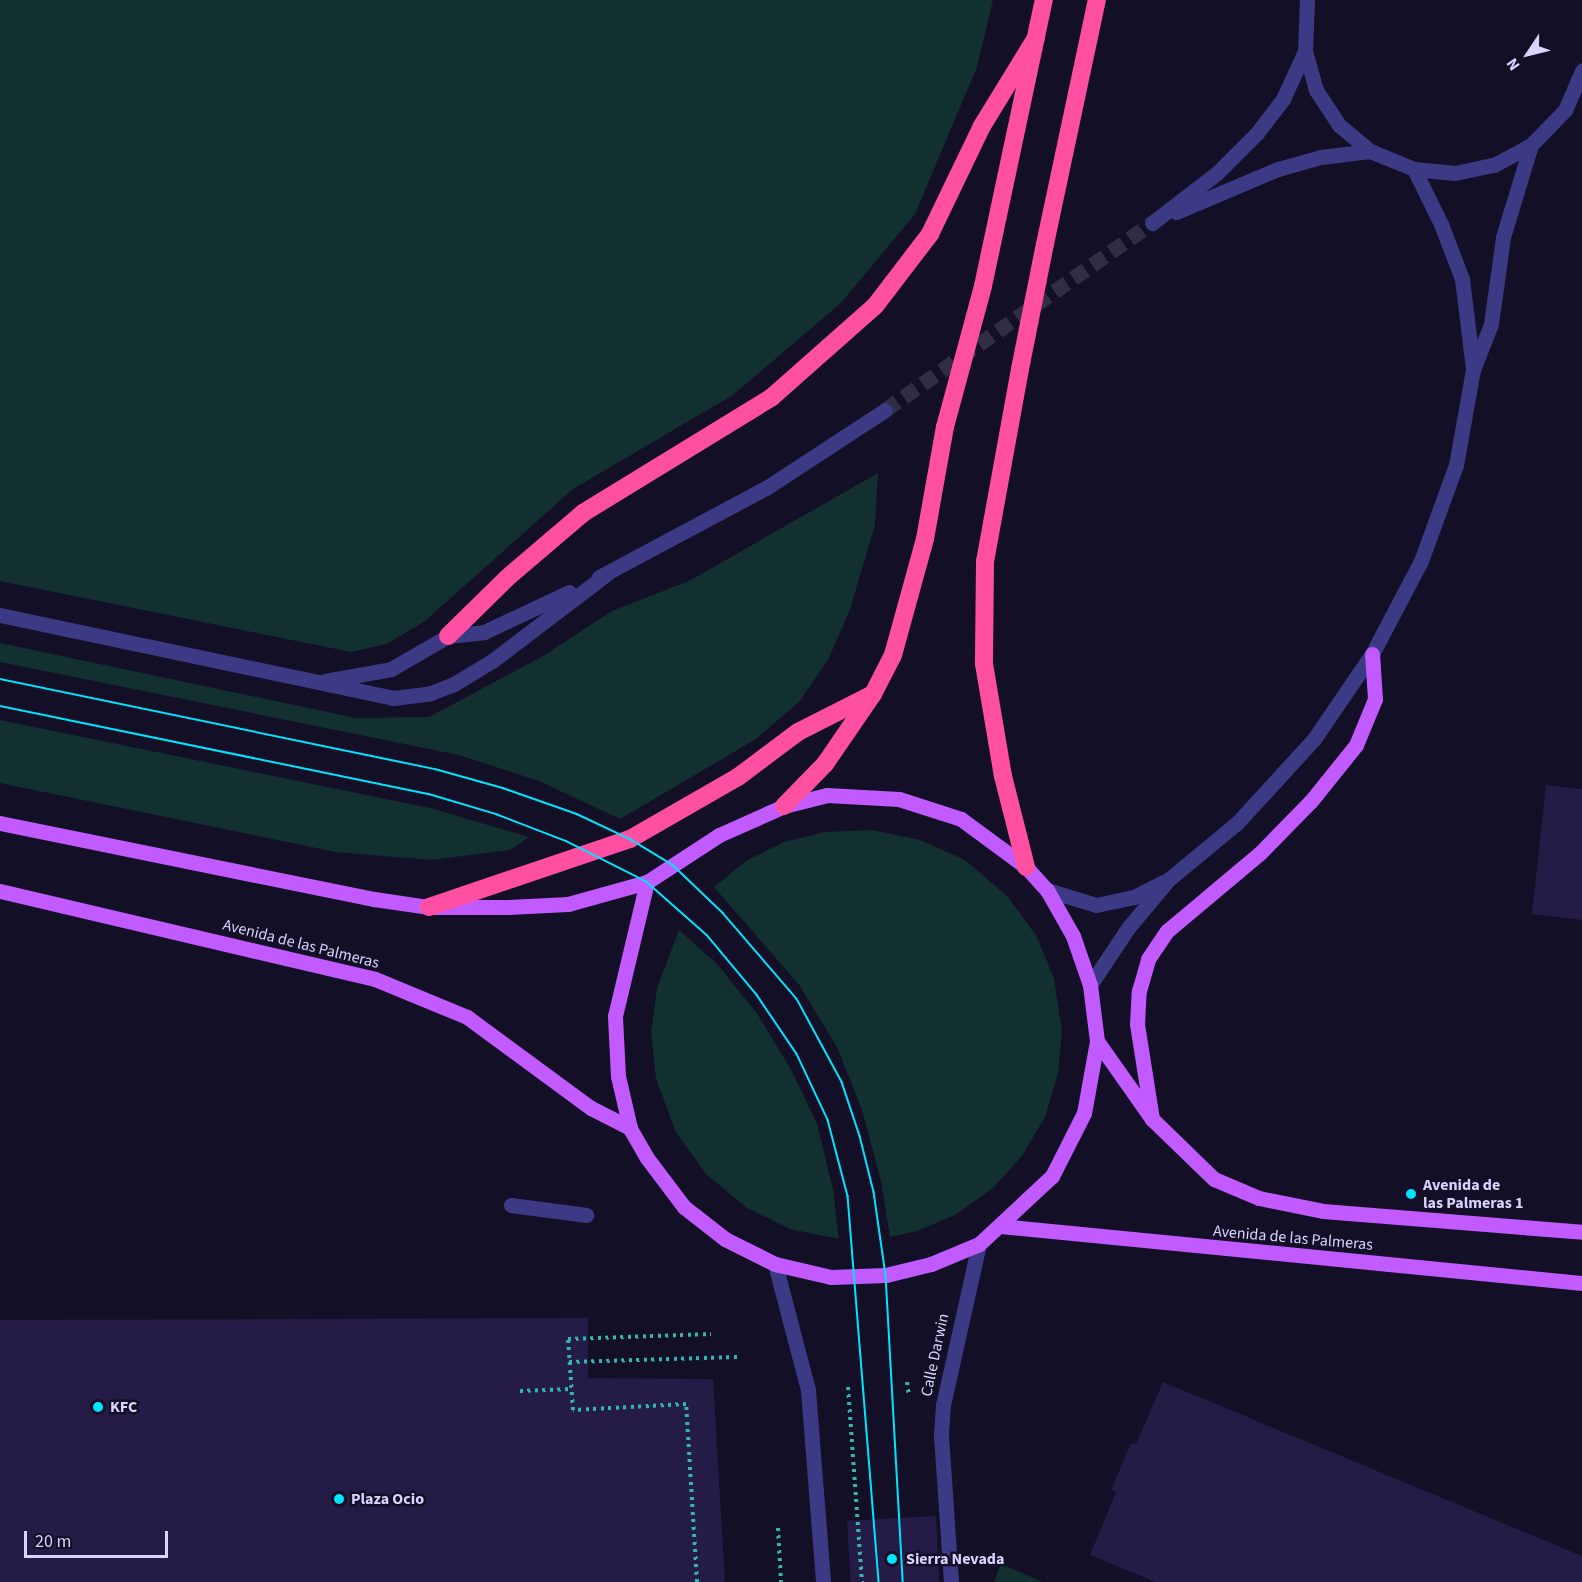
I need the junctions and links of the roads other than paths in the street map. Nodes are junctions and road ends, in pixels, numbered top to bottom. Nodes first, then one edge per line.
1 (1044, 0) edge
2 (1097, 0) edge
3 (1307, 0) edge
4 (1036, 38) junction
5 (1305, 51) junction
6 (1582, 71) edge
7 (1531, 145) junction
8 (1370, 151) junction
9 (1414, 169) junction
10 (1473, 370) junction
11 (885, 410) tunnel mouth
12 (608, 573) junction
13 (0, 615) edge
14 (448, 636) junction
15 (1372, 654) junction
16 (316, 682) junction
17 (873, 694) junction
18 (784, 806) junction
19 (0, 823) edge
20 (1026, 867) junction
21 (1168, 880) junction
22 (647, 882) junction
23 (0, 891) edge
24 (1047, 891) junction
25 (429, 907) junction
26 (1090, 985) junction
27 (1097, 1041) junction
28 (1152, 1119) junction
29 (630, 1128) junction
30 (511, 1205) dead end
31 (586, 1215) dead end
32 (1001, 1226) junction
33 (1582, 1232) edge
34 (979, 1244) junction
35 (775, 1264) junction
36 (1582, 1283) edge
37 (822, 1582) edge
38 (951, 1582) edge

1 - 4 highway
2 - 20 highway, bridge
3 - 5 street
4 - 14 highway
4 - 17 highway, bridge
5 - 8 street
5 - 8 street
6 - 7 street
7 - 9 street
7 - 10 street
8 - 9 street
9 - 10 street
10 - 15 street
11 - 12 street
12 - 14 street
12 - 16 street
13 - 16 street
14 - 16 street
15 - 21 street
15 - 28 main road
17 - 18 highway
17 - 25 highway
18 - 20 main road
18 - 22 main road
19 - 25 main road
20 - 24 main road
21 - 24 street
21 - 26 street
22 - 25 main road
22 - 29 main road
23 - 29 main road, Avenida de las Palmeras
24 - 26 main road
26 - 27 main road
27 - 28 main road, Avenida de las Palmeras
27 - 32 main road
28 - 33 main road, Avenida de las Palmeras
29 - 35 main road
30 - 31 street
32 - 34 main road
32 - 36 main road, Avenida de las Palmeras
34 - 35 main road
34 - 38 street, Calle Darwin
35 - 37 street

